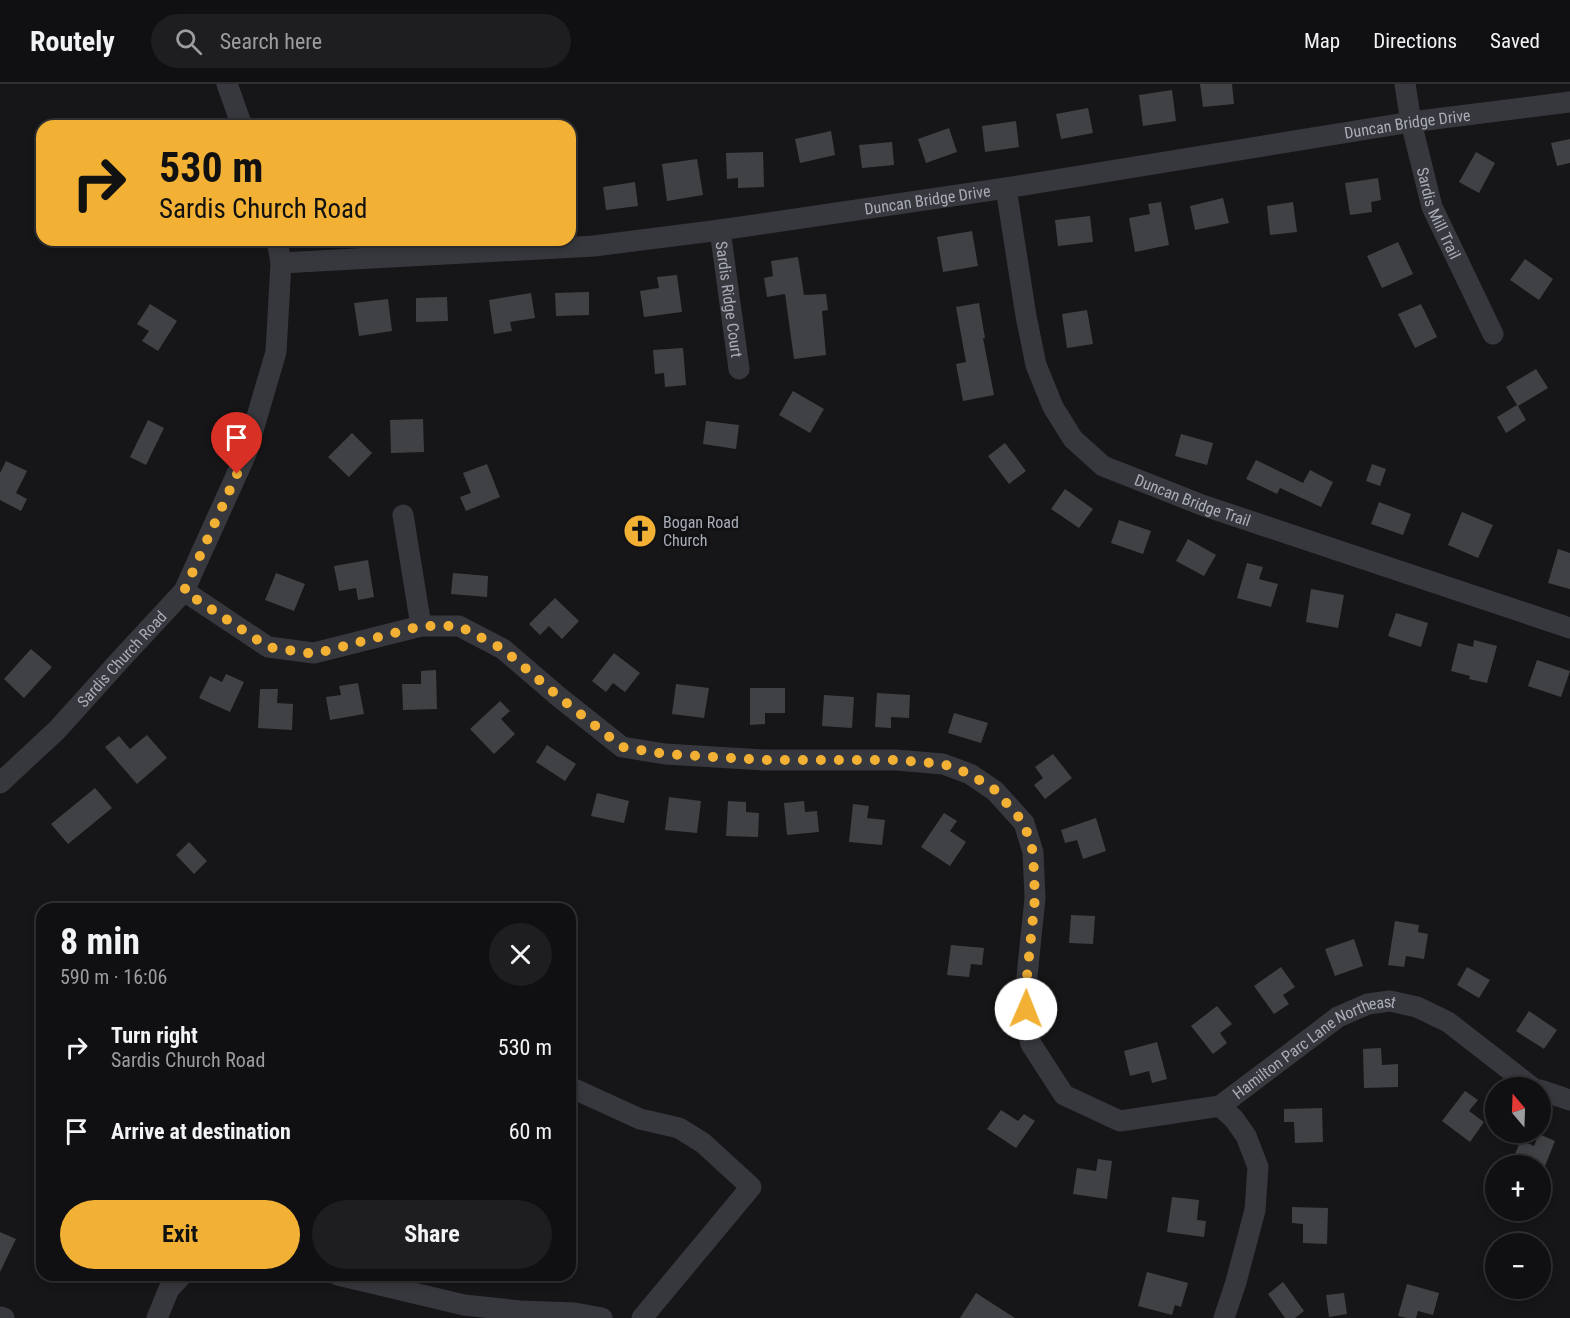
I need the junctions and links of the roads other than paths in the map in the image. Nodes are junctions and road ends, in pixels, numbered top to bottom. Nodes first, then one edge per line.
1 (227, 84) edge
2 (1405, 84) edge
3 (1570, 102) edge
4 (240, 120) edge
5 (1411, 122) junction
6 (1006, 188) junction
7 (720, 230) junction
8 (278, 246) edge
9 (281, 263) junction
10 (1493, 334) dead end
11 (739, 369) dead end
12 (403, 515) dead end
13 (184, 591) junction
14 (421, 626) junction
15 (1570, 628) edge
16 (0, 783) edge
17 (1519, 1077) edge
18 (576, 1090) edge
19 (1551, 1094) edge
20 (1570, 1100) edge
21 (1220, 1106) junction
22 (176, 1281) edge
23 (363, 1281) edge
24 (157, 1318) edge
25 (602, 1318) edge
26 (642, 1318) edge
27 (1224, 1318) edge

1 - 4 street
2 - 5 street, Sardis Mill Trail
3 - 5 street, Duncan Bridge Drive
5 - 6 street, Duncan Bridge Drive
5 - 10 street, Sardis Mill Trail
6 - 7 street, Duncan Bridge Drive
6 - 15 street, Duncan Bridge Trail
7 - 9 street, Duncan Bridge Drive
7 - 11 street, Sardis Ridge Court
8 - 9 street, Sardis Church Road
9 - 13 street, Sardis Church Road
12 - 14 street
13 - 14 street, Hamilton Parc Lane Northeast
13 - 16 street, Sardis Church Road
14 - 21 street, Hamilton Parc Lane Northeast
17 - 21 street, Hamilton Parc Lane Northeast
18 - 26 street
19 - 20 street
21 - 27 street
22 - 24 street
23 - 25 street

